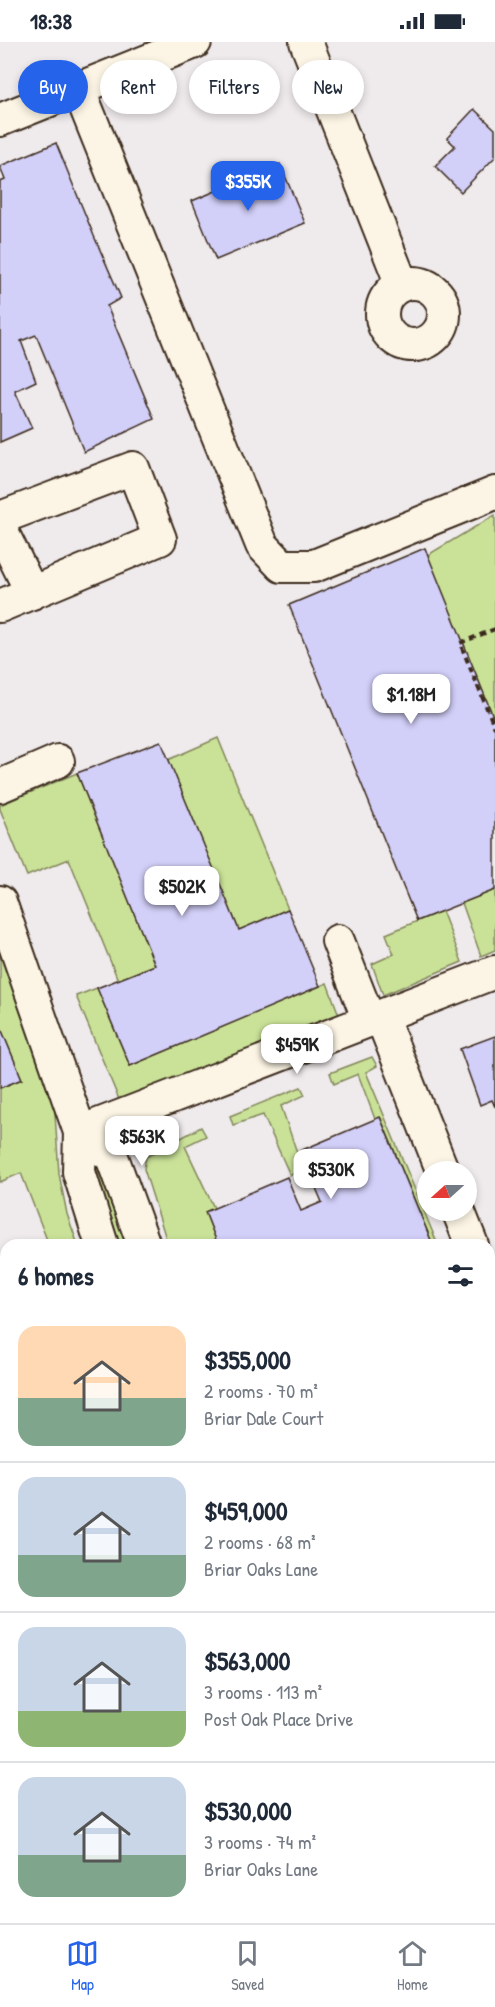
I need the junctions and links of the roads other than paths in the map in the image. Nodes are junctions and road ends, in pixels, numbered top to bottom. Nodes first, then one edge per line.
1 (195, 42) edge
2 (306, 42) edge
3 (88, 86) edge
4 (88, 112) edge
5 (18, 113) edge
6 (0, 120) edge
7 (402, 285) dead end
8 (495, 493) edge
9 (0, 518) edge
10 (0, 528) edge
11 (32, 593) junction
12 (0, 606) edge
13 (58, 761) dead end
14 (0, 786) edge
15 (0, 902) edge
16 (338, 941) dead end
17 (495, 972) edge
18 (375, 1018) junction
19 (80, 1132) junction
20 (438, 1161) edge
21 (462, 1221) edge
22 (100, 1239) edge
23 (142, 1239) edge
24 (470, 1239) edge

1 - 3 street
2 - 7 street
4 - 8 street
5 - 6 street
9 - 11 street
10 - 11 street
11 - 12 street
13 - 14 street
15 - 19 street
16 - 18 street
17 - 18 street
18 - 19 street
18 - 20 street
19 - 22 street
19 - 23 street
21 - 24 street

